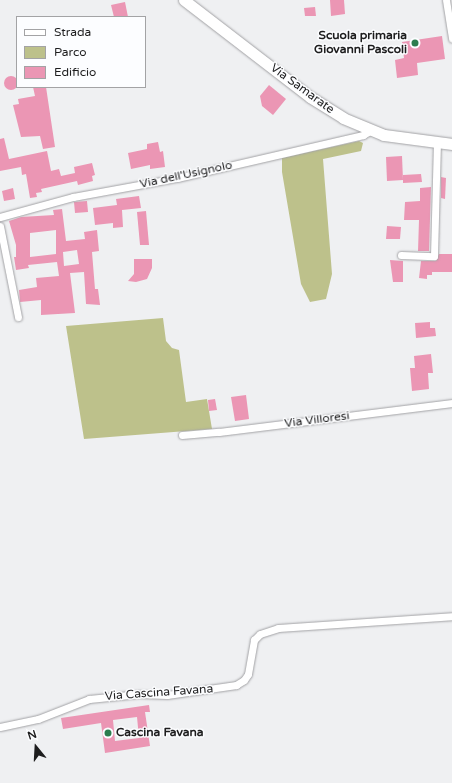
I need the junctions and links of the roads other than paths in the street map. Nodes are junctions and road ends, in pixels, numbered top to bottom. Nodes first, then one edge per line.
1 (184, 0) edge
2 (446, 0) edge
3 (452, 39) edge
4 (370, 130) junction
5 (437, 143) junction
6 (452, 144) edge
7 (0, 217) edge
8 (0, 226) edge
9 (401, 255) dead end
10 (18, 317) dead end
11 (452, 403) edge
12 (182, 435) dead end
13 (452, 616) edge
14 (0, 727) edge

1 - 4 street, Via Samarate
2 - 3 street
4 - 5 street, Via Samarate
4 - 7 street, Via dell'Usignolo
5 - 6 street, Via Samarate
5 - 9 street
8 - 10 street
11 - 12 street, Via Villoresi
13 - 14 street, Via Cascina Favana

